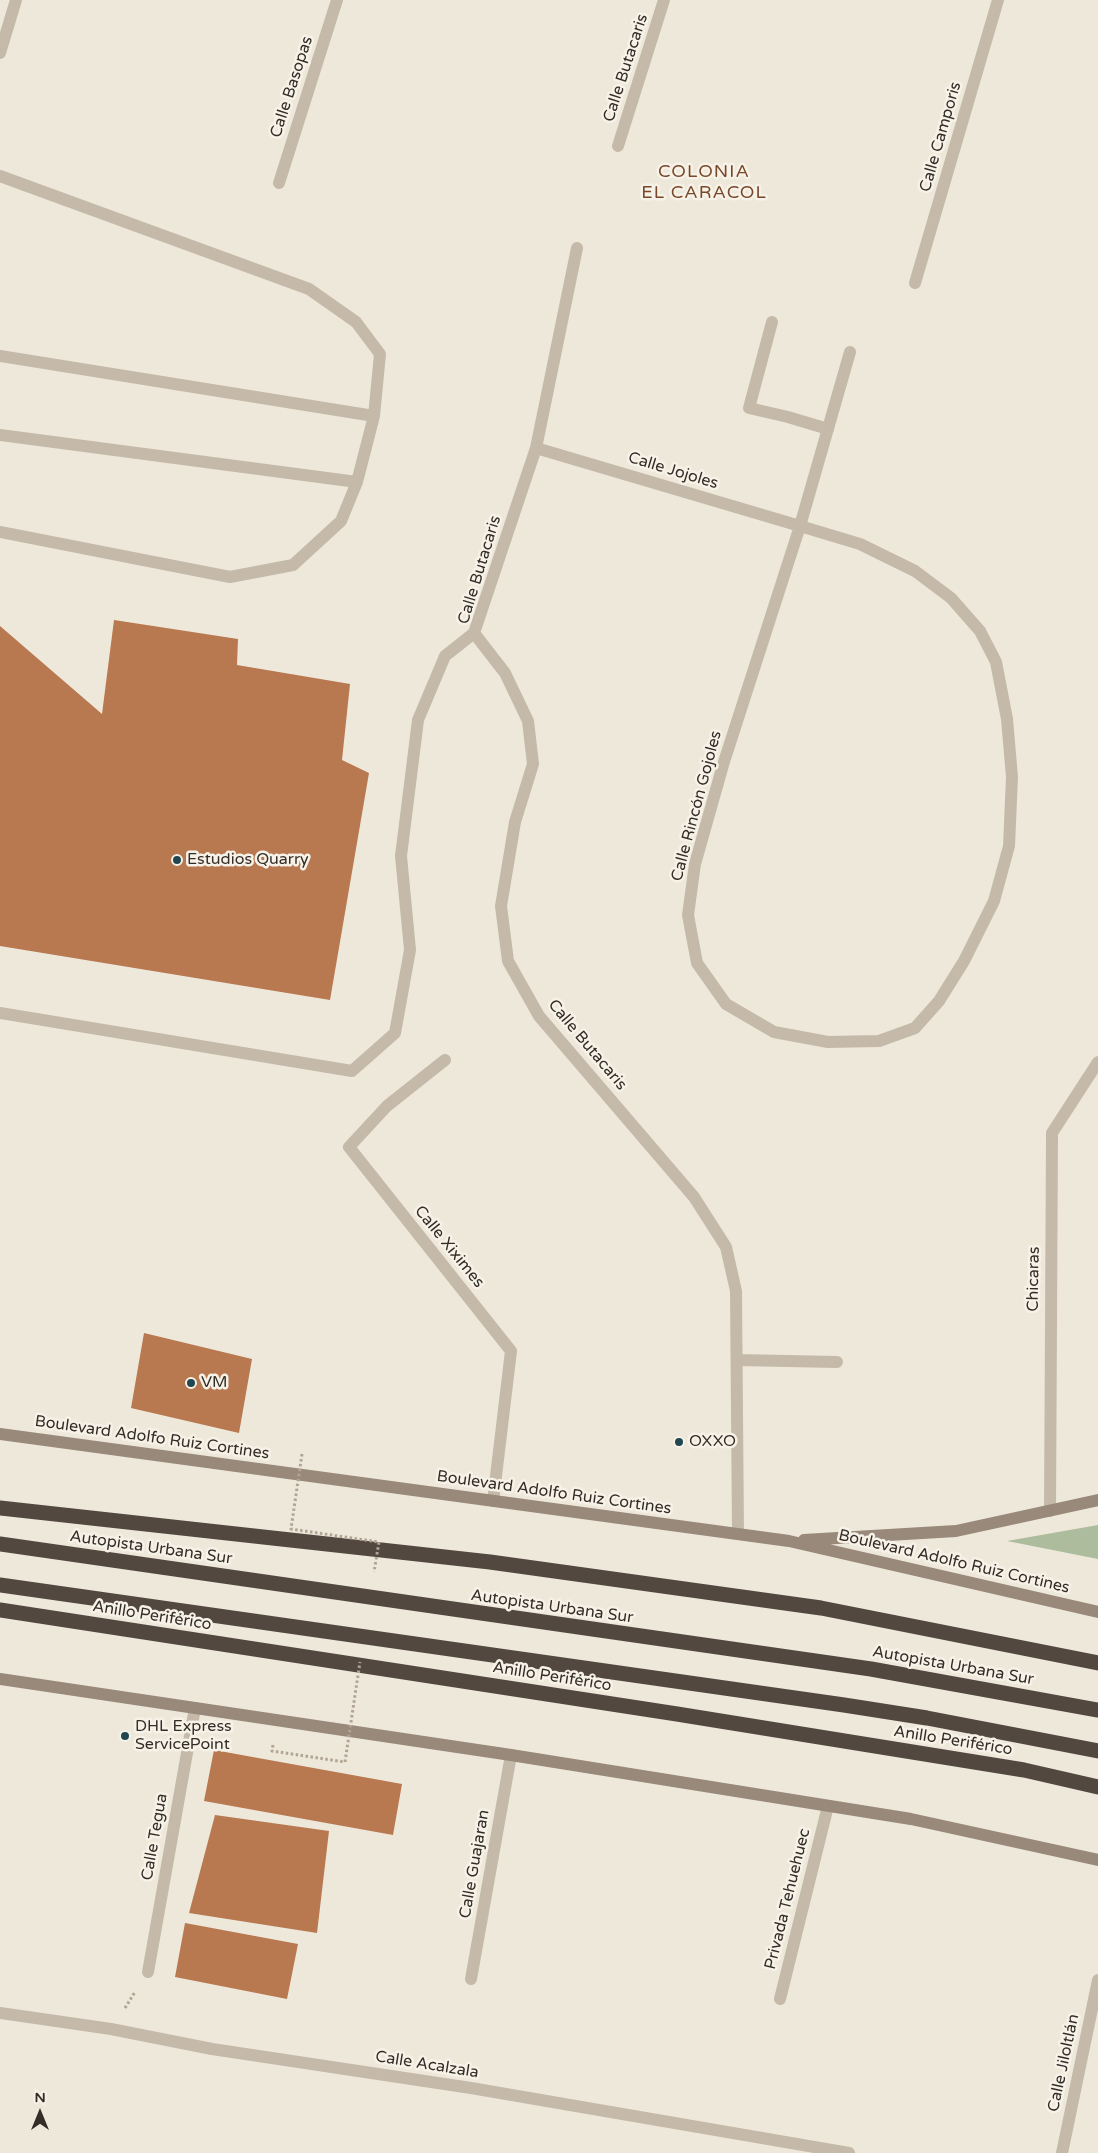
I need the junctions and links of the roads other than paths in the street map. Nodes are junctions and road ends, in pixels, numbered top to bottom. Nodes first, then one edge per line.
1 (16, 0) edge
2 (337, 0) edge
3 (664, 0) edge
4 (998, 0) edge
5 (0, 53) edge
6 (618, 146) dead end
7 (0, 176) edge
8 (279, 183) dead end
9 (577, 248) dead end
10 (915, 283) dead end
11 (772, 322) dead end
12 (850, 352) dead end
13 (0, 356) edge
14 (374, 416) junction
15 (828, 429) junction
16 (0, 434) edge
17 (536, 448) junction
18 (357, 482) junction
19 (800, 526) junction
20 (0, 532) edge
21 (474, 633) junction
22 (0, 1013) edge
23 (445, 1060) dead end
24 (1098, 1062) edge
25 (737, 1360) junction
26 (837, 1362) dead end
27 (0, 1434) edge
28 (1098, 1500) edge
29 (493, 1501) junction
30 (0, 1508) edge
31 (1050, 1510) junction
32 (738, 1534) junction
33 (789, 1541) junction
34 (0, 1544) edge
35 (0, 1585) edge
36 (0, 1610) edge
37 (1098, 1612) edge
38 (1098, 1663) edge
39 (0, 1679) edge
40 (195, 1708) junction
41 (1098, 1710) edge
42 (1098, 1751) edge
43 (511, 1755) junction
44 (1098, 1787) edge
45 (828, 1806) junction
46 (1098, 1860) edge
47 (148, 1972) road end
48 (471, 1979) dead end
49 (1098, 1980) edge
50 (780, 1999) dead end
51 (0, 2013) edge
52 (849, 2153) edge
53 (1062, 2153) edge

1 - 5 street
2 - 8 street, Calle Basopas
3 - 6 street, Calle Butacaris
4 - 10 street, Calle Camporis
7 - 14 street
9 - 17 street, Calle Butacaris
11 - 15 street
12 - 15 street
13 - 14 street
14 - 18 street
15 - 19 street
16 - 18 street
17 - 19 street, Calle Jojoles
17 - 21 street, Calle Butacaris
18 - 20 street
19 - 19 street, Calle Rincón Gojoles
21 - 22 street
21 - 25 street, Calle Butacaris
23 - 29 street, Calle Xiximes
24 - 31 street, Chicaras
25 - 26 street
25 - 32 street, Calle Butacaris
27 - 29 main road, Boulevard Adolfo Ruiz Cortines
28 - 31 main road
29 - 32 main road, Boulevard Adolfo Ruiz Cortines
30 - 38 highway
31 - 33 main road
32 - 33 main road, Boulevard Adolfo Ruiz Cortines
33 - 37 main road, Boulevard Adolfo Ruiz Cortines
34 - 41 highway, Autopista Urbana Sur, bridge
35 - 42 highway, bridge
36 - 44 highway, Anillo Periférico
39 - 40 main road
40 - 43 main road
40 - 47 street, Calle Tegua
43 - 45 main road
43 - 48 street, Calle Guajaran
45 - 46 main road
45 - 50 street, Privada Tehuehuec
49 - 53 street, Calle Jiloltlán
51 - 52 street, Calle Acalzala

